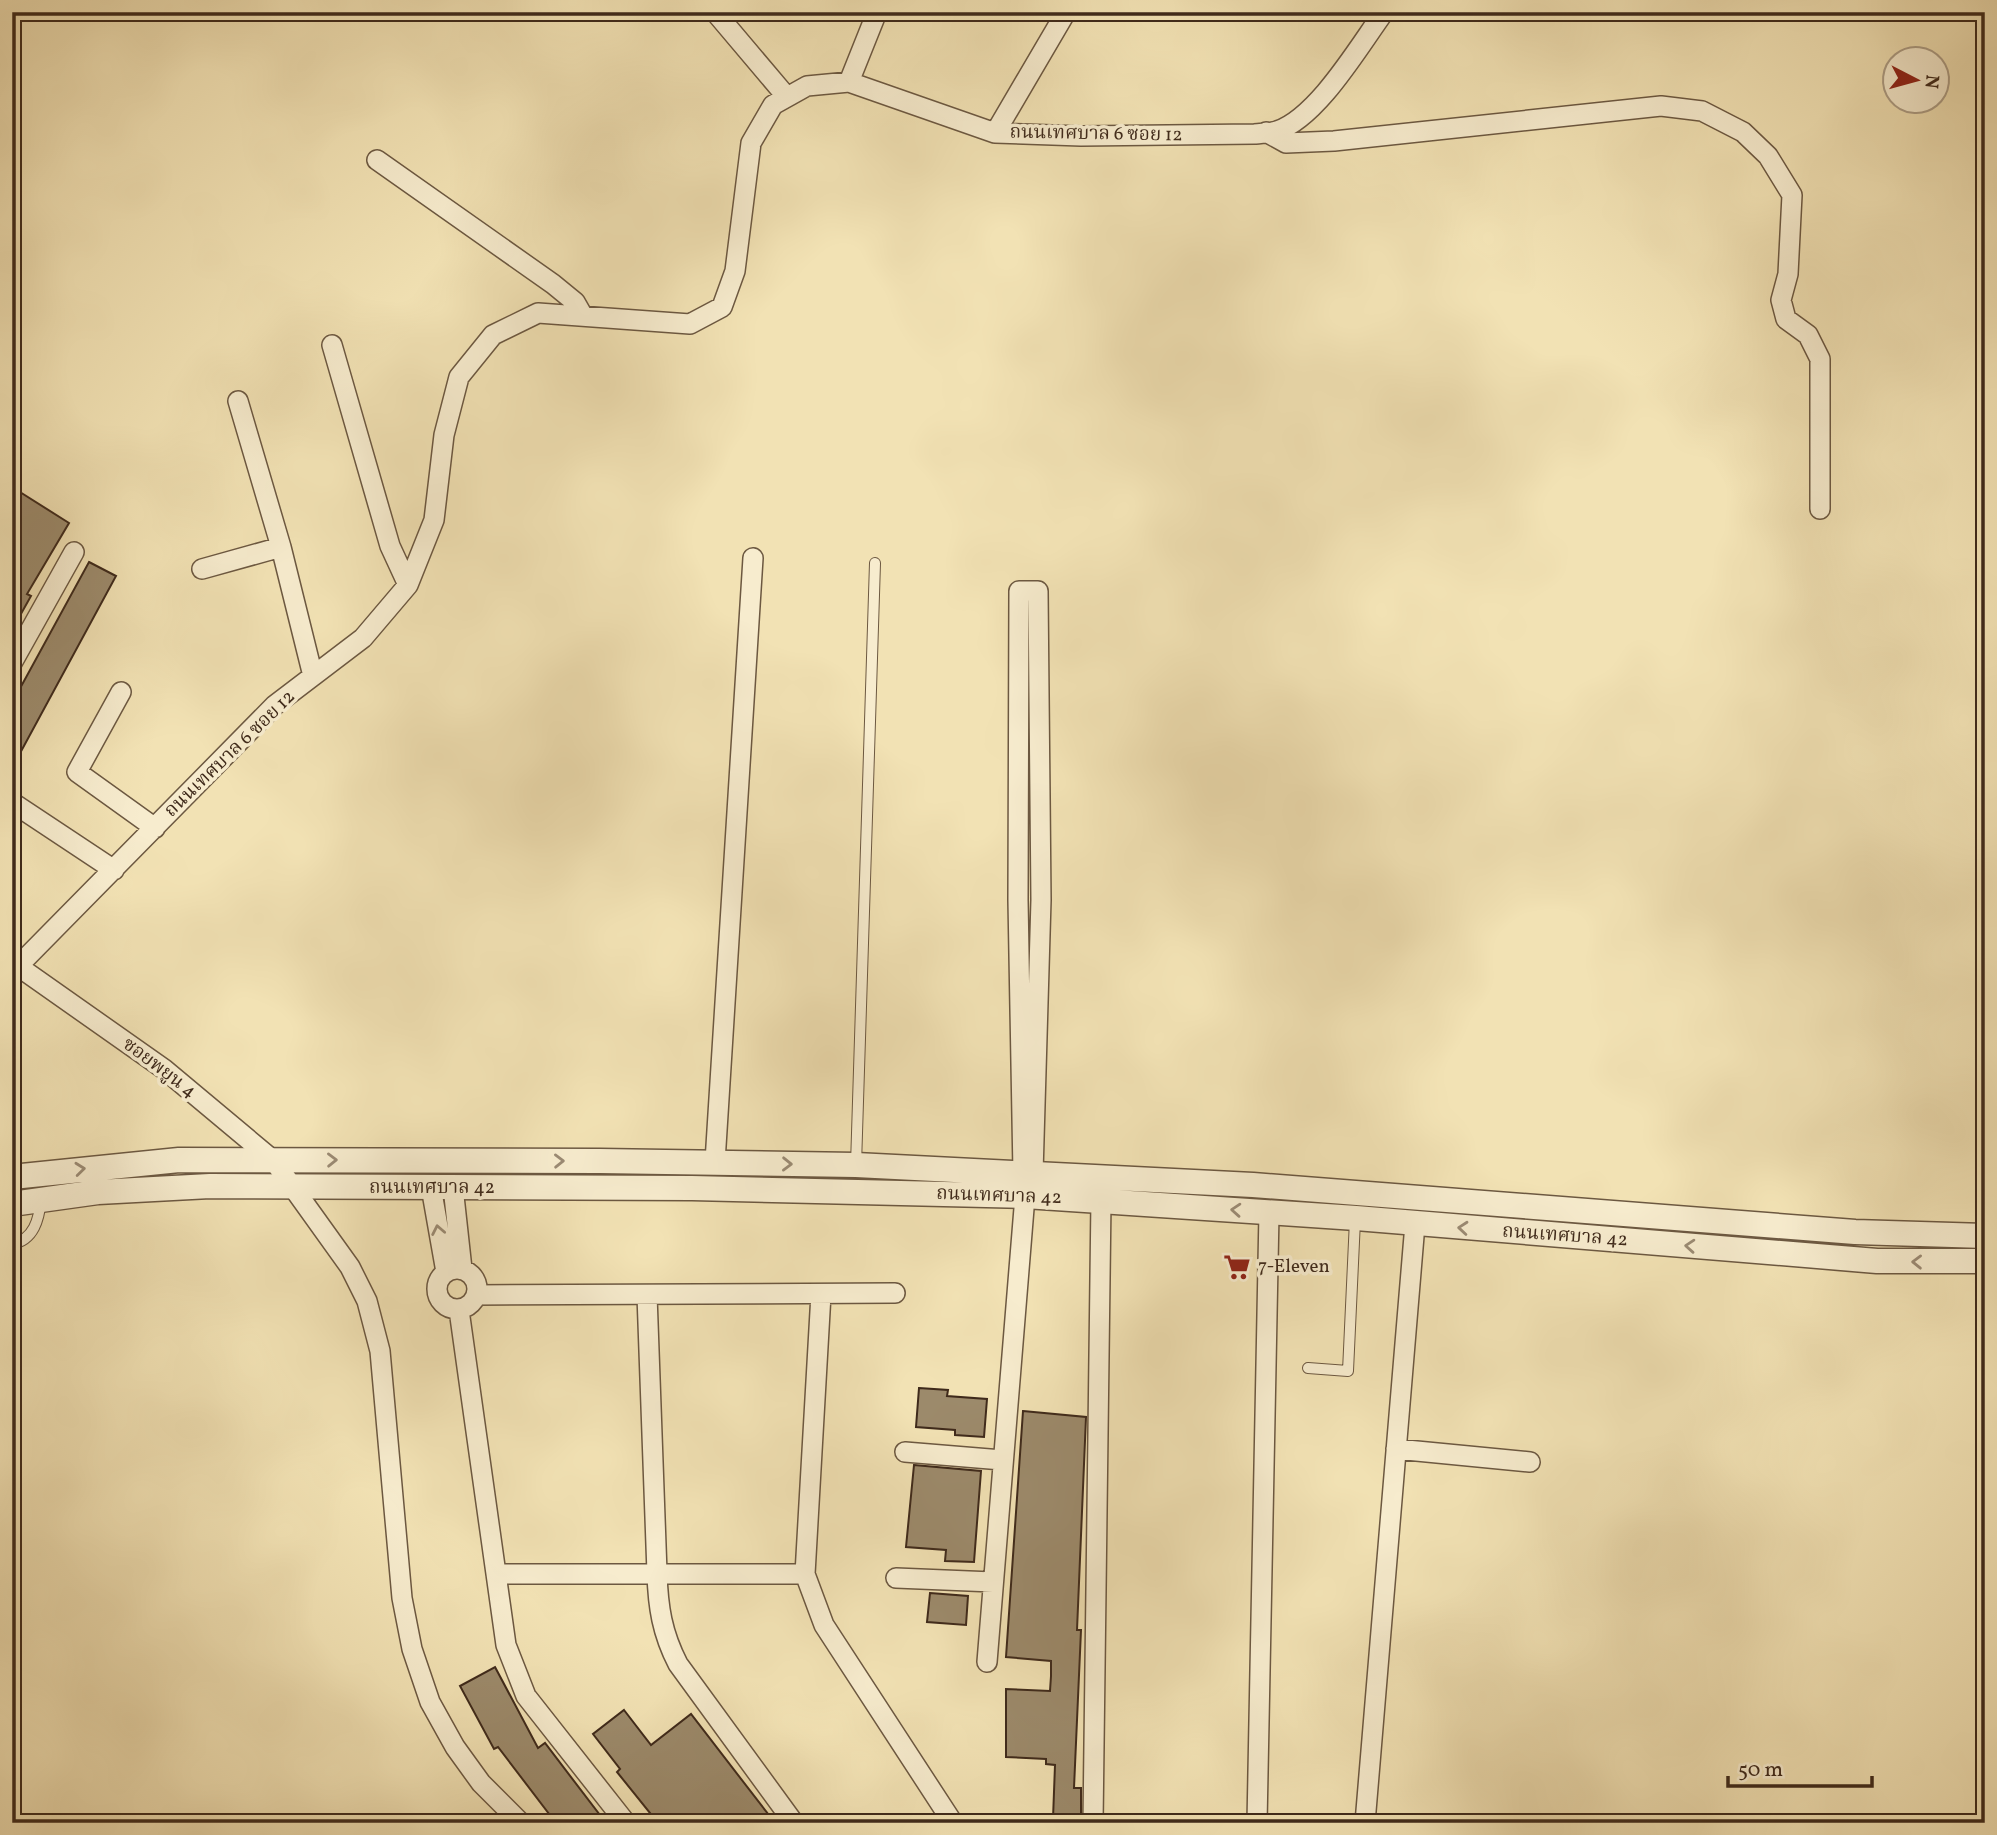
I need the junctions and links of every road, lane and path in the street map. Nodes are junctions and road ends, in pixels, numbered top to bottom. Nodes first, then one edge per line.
1 (877, 12) edge
2 (1066, 12) edge
3 (1384, 12) edge
4 (728, 16) edge
5 (849, 82) junction
6 (786, 96) junction
7 (1266, 132) junction
8 (995, 133) junction
9 (377, 160) dead end
10 (583, 316) junction
11 (332, 345) dead end
12 (238, 401) dead end
13 (1820, 509) dead end
14 (281, 547) junction
15 (74, 552) dead end
16 (753, 558) dead end
17 (875, 563) dead end
18 (202, 569) dead end
19 (408, 585) junction
20 (12, 663) edge
21 (313, 676) junction
22 (121, 692) dead end
23 (1018, 764) junction
24 (1040, 765) junction
25 (13, 803) edge
26 (155, 828) junction
27 (114, 870) junction
28 (1018, 900) junction
29 (1041, 900) junction
30 (15, 964) edge
31 (274, 1161) junction
32 (715, 1163) junction
33 (856, 1165) junction
34 (12, 1177) edge
35 (1027, 1180) junction
36 (295, 1186) junction
37 (442, 1187) junction
38 (41, 1200) junction
39 (1101, 1200) junction
40 (12, 1204) edge
41 (1269, 1213) junction
42 (1356, 1218) junction
43 (1415, 1224) junction
44 (1985, 1236) edge
45 (12, 1244) edge
46 (1985, 1261) edge
47 (454, 1271) junction
48 (895, 1293) dead end
49 (821, 1294) junction
50 (476, 1295) junction
51 (647, 1295) junction
52 (459, 1310) junction
53 (1308, 1368) dead end
54 (1396, 1449) junction
55 (905, 1452) dead end
56 (1002, 1460) junction
57 (1530, 1462) dead end
58 (657, 1573) junction
59 (496, 1574) junction
60 (805, 1574) junction
61 (896, 1578) dead end
62 (993, 1582) junction
63 (987, 1662) dead end
64 (521, 1823) edge
65 (626, 1823) edge
66 (794, 1823) edge
67 (953, 1823) edge
68 (1093, 1823) edge
69 (1257, 1823) edge
70 (1365, 1823) edge

1 - 5 street
2 - 8 street
3 - 7 street, ถนนเทศบาล 6 ซอย 12
4 - 6 street
5 - 6 street, ถนนเทศบาล 6 ซอย 12
5 - 8 street, ถนนเทศบาล 6 ซอย 12
6 - 10 street, ถนนเทศบาล 6 ซอย 12
7 - 8 street, ถนนเทศบาล 6 ซอย 12
7 - 13 street
9 - 10 street
10 - 19 street, ถนนเทศบาล 6 ซอย 12
11 - 19 street
12 - 14 street
14 - 18 street
14 - 21 street
15 - 20 street
16 - 32 street
17 - 33 lane
19 - 21 street, ถนนเทศบาล 6 ซอย 12
21 - 26 street, ถนนเทศบาล 6 ซอย 12
22 - 26 street
23 - 24 street
23 - 24 street
23 - 28 street
24 - 29 street
25 - 27 street
26 - 27 street, ถนนเทศบาล 6 ซอย 12
27 - 30 street, ถนนเทศบาล 6 ซอย 12
28 - 29 street
28 - 35 street
29 - 35 street
30 - 31 street, ซอยพยูน 4
31 -> 32 street, ถนนเทศบาล 42
34 -> 31 street, ถนนเทศบาล 42
31 - 36 street, ซอยพยูน 4
32 -> 33 street, ถนนเทศบาล 42
33 - 35 street, ถนนเทศบาล 42
35 - 37 street, ถนนเทศบาล 42
35 - 39 street, ถนนเทศบาล 42
35 - 44 street, ถนนเทศบาล 42
35 - 56 street
36 - 37 street, ถนนเทศบาล 42
36 - 38 street, ถนนเทศบาล 42
36 - 64 street, ซอยพยูน 4
37 - 47 street
38 - 40 street, ถนนเทศบาล 42
38 - 45 lane
41 -> 39 street, ถนนเทศบาล 42
39 - 68 street
41 - 42 street, ถนนเทศบาล 42
41 - 69 street
42 - 43 street, ถนนเทศบาล 42
42 - 53 lane
46 -> 43 street, ถนนเทศบาล 42
43 - 54 street
47 - 50 street
47 - 52 street
48 - 49 street
49 - 51 street
49 - 60 street
50 - 51 street
50 - 52 street
51 - 58 street
52 - 59 street
54 - 57 street
54 - 70 street
55 - 56 street
56 - 62 street
58 - 59 street
58 - 60 street
58 - 66 street
59 - 65 street
60 - 67 street
61 - 62 street
62 - 63 street

